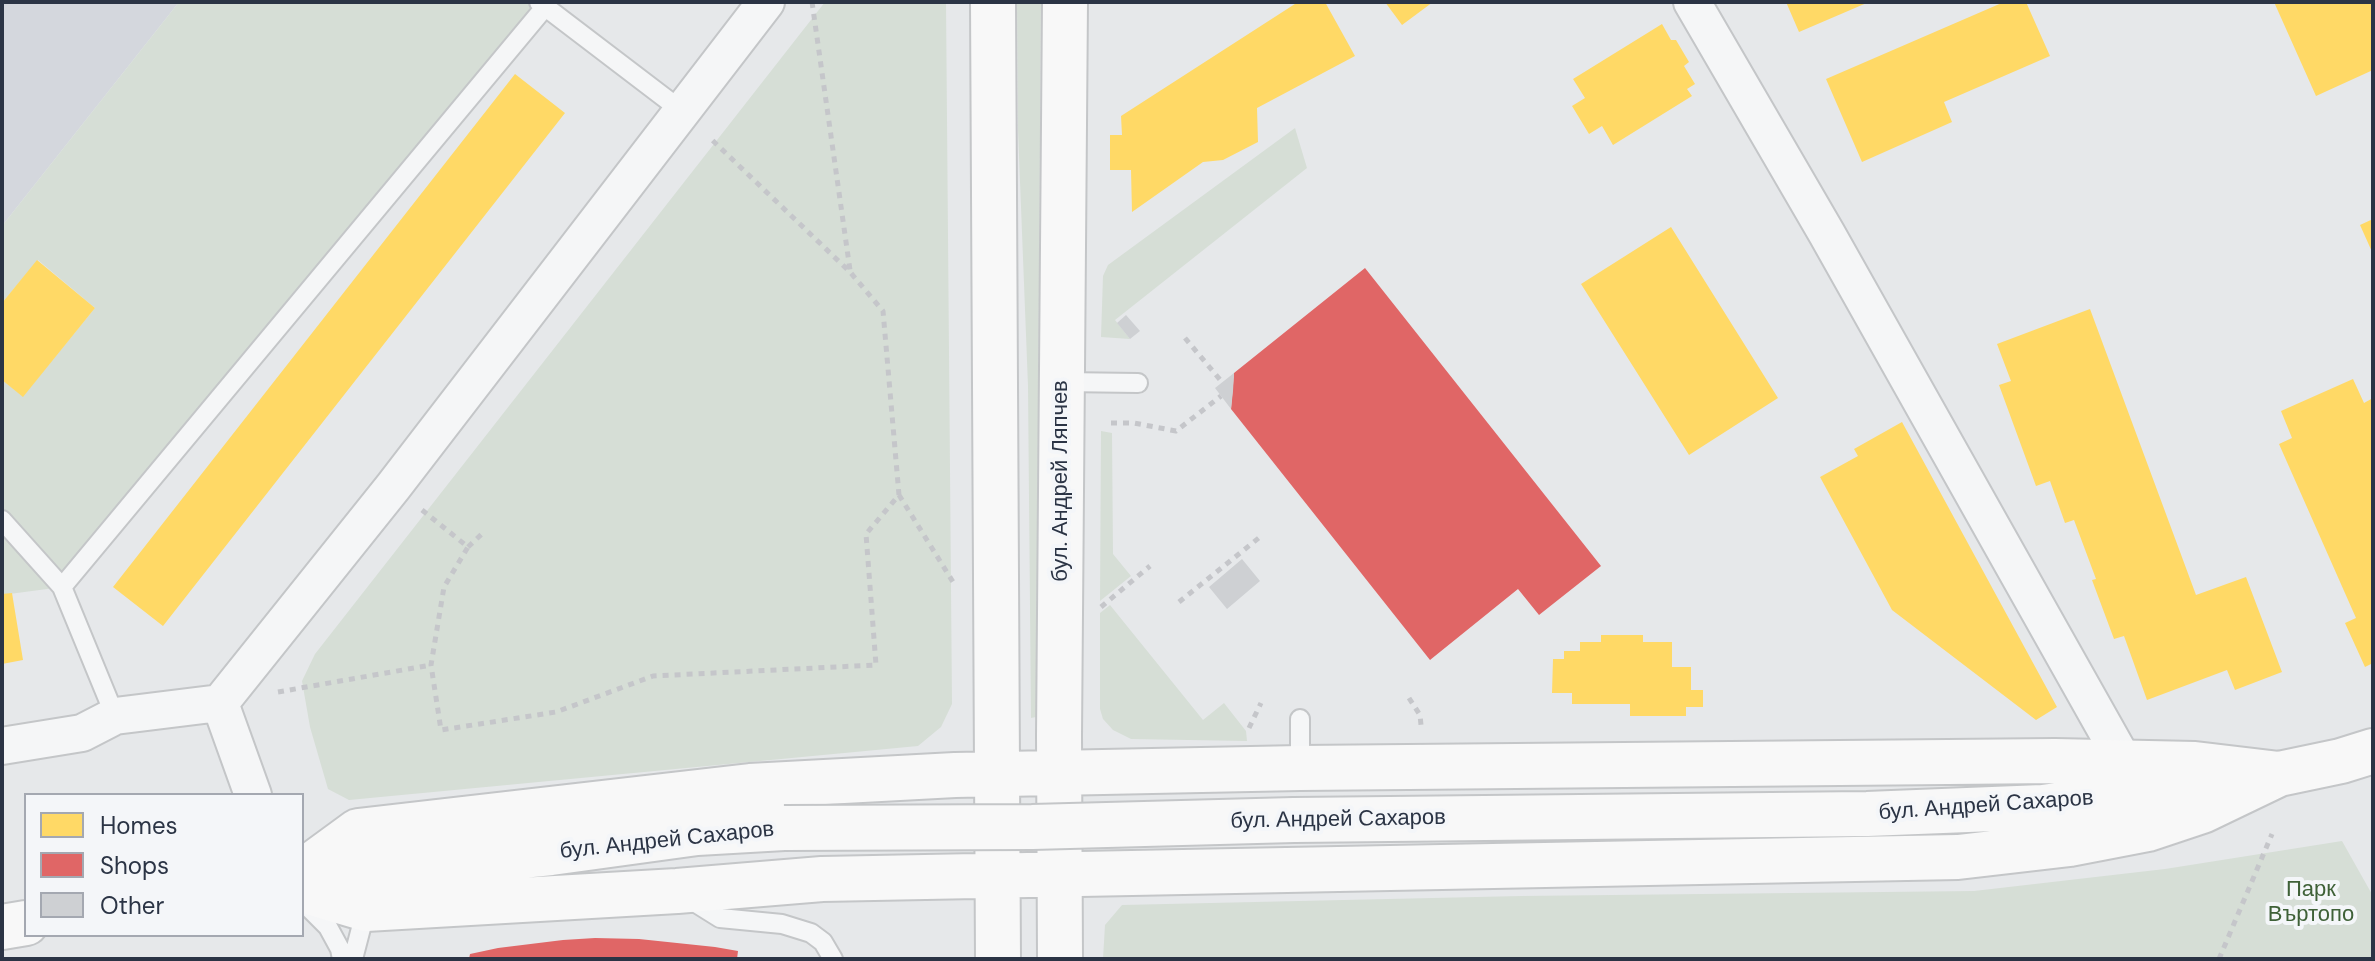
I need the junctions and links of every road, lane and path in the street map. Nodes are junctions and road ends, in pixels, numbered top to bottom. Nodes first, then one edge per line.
1 (766, 2) edge
2 (812, 2) edge
3 (993, 2) edge
4 (1065, 2) edge
5 (1692, 2) edge
6 (542, 4) edge
7 (682, 111) junction
8 (850, 272) junction
9 (1185, 338) dead end
10 (1062, 382) junction
11 (1222, 382) dead end
12 (1138, 383) dead end
13 (1221, 396) dead end
14 (1111, 423) dead end
15 (393, 487) junction
16 (899, 495) junction
17 (2, 520) edge
18 (484, 532) dead end
19 (1260, 537) dead end
20 (468, 547) junction
21 (1150, 566) dead end
22 (954, 584) dead end
23 (62, 587) junction
24 (1179, 602) dead end
25 (1091, 615) dead end
26 (431, 665) junction
27 (1409, 698) dead end
28 (220, 703) junction
29 (1261, 703) dead end
30 (1420, 715) dead end
31 (115, 716) junction
32 (1300, 719) dead end
33 (1249, 726) dead end
34 (2, 746) edge
35 (2373, 751) edge
36 (2124, 762) junction
37 (1300, 768) junction
38 (1059, 772) junction
39 (997, 774) junction
40 (2279, 774) junction
41 (252, 793) edge
42 (2272, 834) dead end
43 (304, 871) edge
44 (1060, 874) junction
45 (998, 875) junction
46 (304, 882) edge
47 (304, 891) edge
48 (677, 891) junction
49 (304, 903) edge
50 (366, 909) junction
51 (24, 923) edge
52 (2, 927) edge
53 (342, 959) edge
54 (353, 959) edge
55 (833, 959) edge
56 (998, 959) edge
57 (1060, 959) edge
58 (2219, 959) edge

1 - 7 street
2 - 8 path
3 - 39 main road
4 - 10 main road, бул. Андрей Ляпчев
5 - 36 street
6 - 7 lane
6 - 23 lane
7 - 8 path
7 - 15 street
8 - 16 path
9 - 11 path
10 - 12 lane
10 - 38 main road, бул. Андрей Ляпчев
13 - 14 path
15 - 20 path
15 - 28 street
16 - 22 path
16 - 26 path
17 - 23 lane
18 - 20 path
19 - 24 path
20 - 26 path
21 - 25 path
23 - 31 lane
26 - 28 path
27 - 30 path
28 - 31 street
28 - 41 street
29 - 33 path
31 - 34 street
32 - 37 lane
35 - 40 main road, бул. Андрей Сахаров
36 - 37 main road
36 - 40 main road
37 - 38 main road
38 - 39 main road
38 - 44 main road, бул. Андрей Ляпчев
39 - 43 main road
39 - 45 main road
40 - 44 main road
40 - 46 main road, бул. Андрей Сахаров, bridge
42 - 58 path
44 - 45 main road
44 - 57 main road, бул. Андрей Ляпчев
45 - 48 main road
45 - 56 main road
47 - 50 main road
48 - 50 main road
48 - 55 lane
49 - 53 lane
50 - 54 lane
51 - 52 main road

